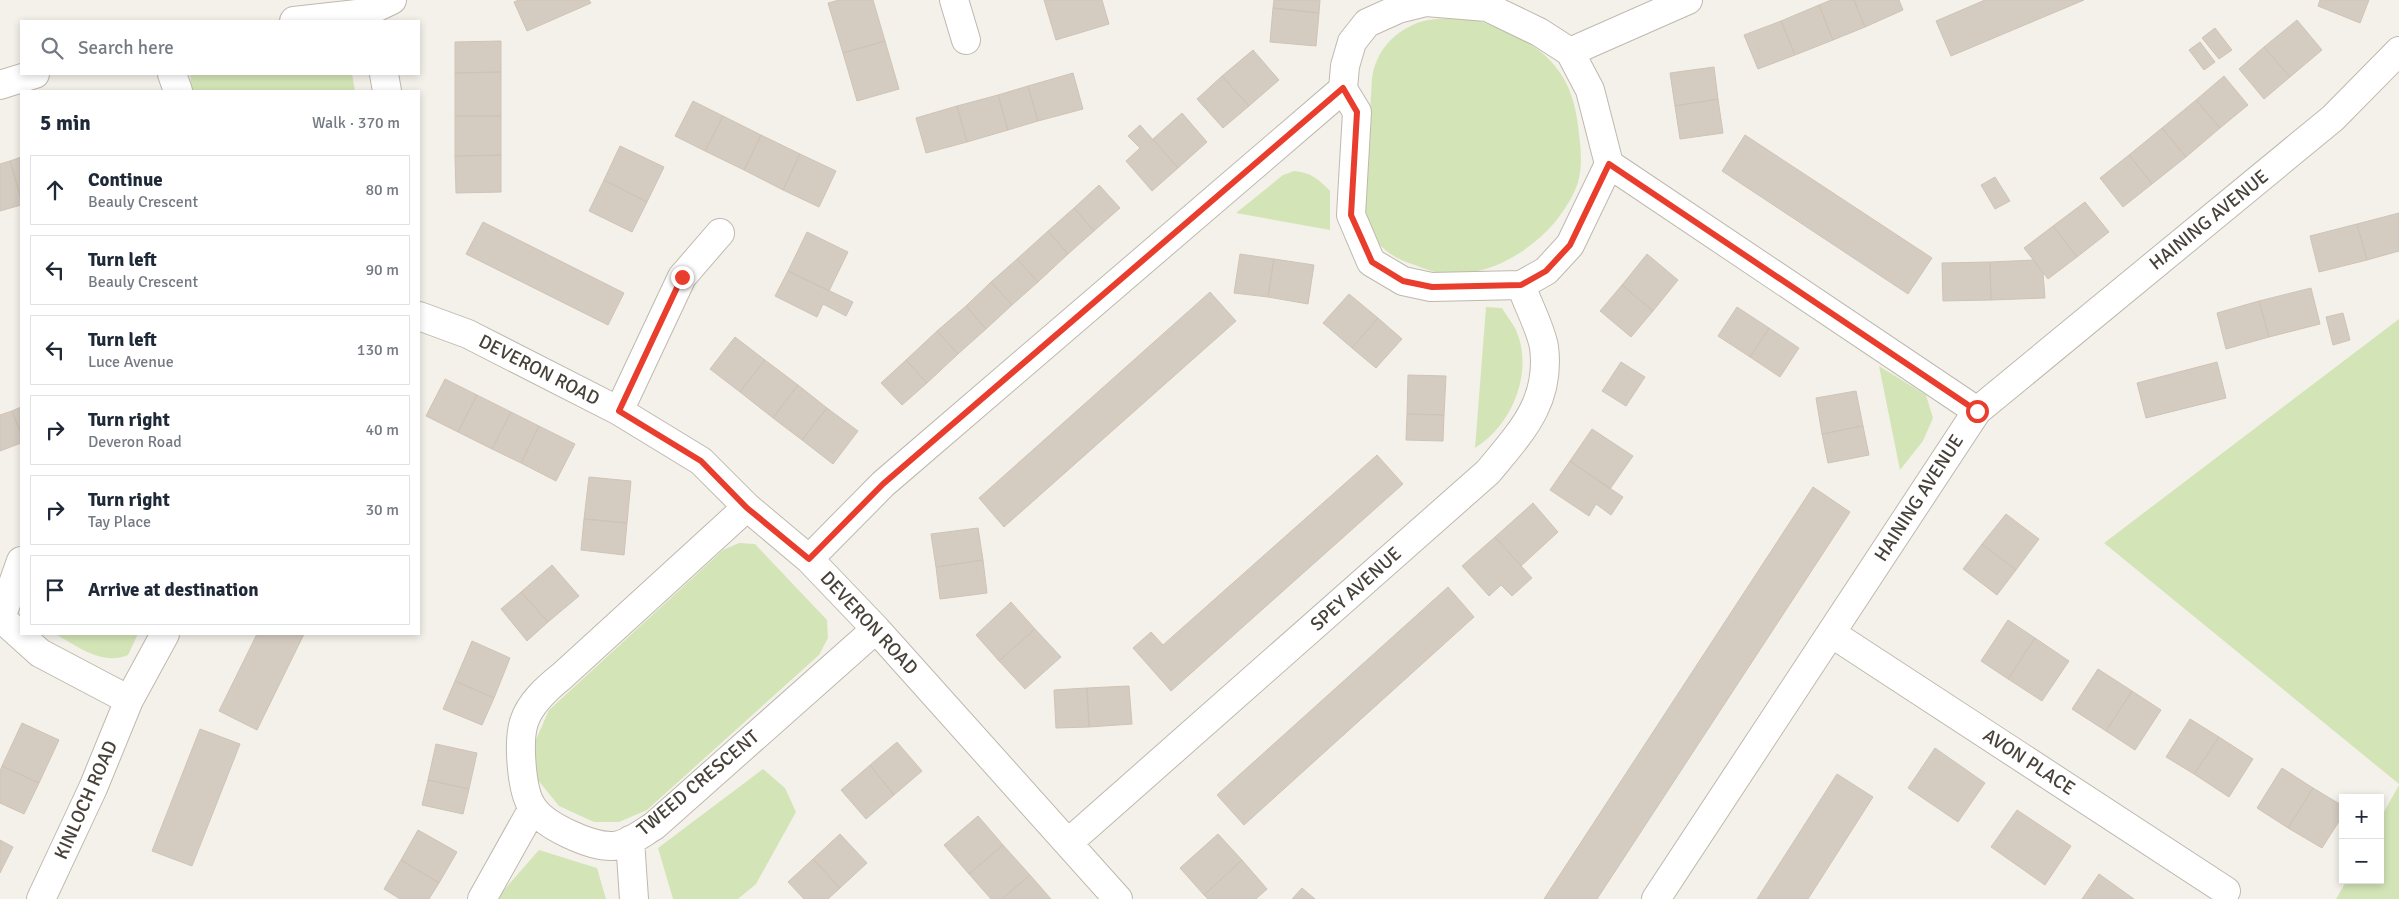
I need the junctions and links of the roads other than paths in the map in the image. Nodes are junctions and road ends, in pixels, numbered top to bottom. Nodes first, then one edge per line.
1 (392, 0) edge
2 (954, 0) edge
3 (1688, 0) edge
4 (1386, 6) edge
5 (365, 12) edge
6 (302, 20) edge
7 (966, 40) dead end
8 (1570, 52) junction
9 (2399, 52) edge
10 (32, 75) edge
11 (172, 75) edge
12 (384, 75) edge
13 (0, 85) edge
14 (1343, 88) junction
15 (178, 90) edge
16 (387, 90) edge
17 (1609, 164) junction
18 (720, 233) dead end
19 (1521, 285) junction
20 (420, 316) edge
21 (619, 411) junction
22 (1977, 411) junction
23 (747, 508) junction
24 (809, 559) junction
25 (20, 564) edge
26 (876, 629) junction
27 (1831, 633) junction
28 (165, 635) edge
29 (130, 700) junction
30 (533, 808) junction
31 (630, 840) junction
32 (1068, 843) junction
33 (2226, 891) dead end
34 (41, 899) edge
35 (482, 899) edge
36 (634, 899) edge
37 (1118, 899) edge
38 (1656, 899) edge

1 - 5 street
2 - 7 street
3 - 8 street
4 - 8 street
4 - 14 street
5 - 6 street
8 - 17 street
9 - 22 street, HAINING AVENUE
10 - 13 street
11 - 15 street
12 - 16 street
14 - 19 street
14 - 24 street
17 - 19 street
17 - 22 street
18 - 21 street
19 - 32 street, SPEY AVENUE
20 - 21 street, DEVERON ROAD
21 - 23 street, DEVERON ROAD
22 - 27 street, HAINING AVENUE
23 - 24 street, DEVERON ROAD
23 - 30 street
24 - 26 street, DEVERON ROAD
25 - 29 street
26 - 31 street, TWEED CRESCENT
26 - 32 street, DEVERON ROAD
27 - 33 street, AVON PLACE
27 - 38 street, HAINING AVENUE
28 - 29 street, KINLOCH ROAD
29 - 34 street, KINLOCH ROAD
30 - 31 street, TWEED CRESCENT
30 - 35 street
31 - 36 street
32 - 37 street, DEVERON ROAD

